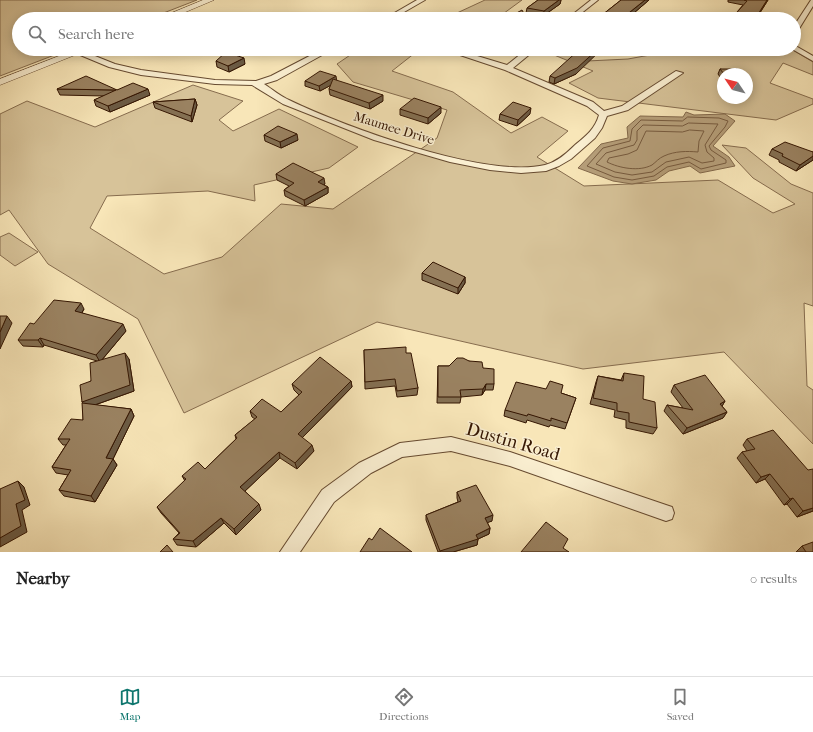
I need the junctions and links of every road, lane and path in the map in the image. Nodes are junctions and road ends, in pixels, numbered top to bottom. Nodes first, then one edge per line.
1 (210, 0) edge
2 (422, 0) edge
3 (595, 0) edge
4 (813, 1) edge
5 (179, 12) edge
6 (400, 12) edge
7 (579, 12) edge
8 (801, 21) edge
9 (801, 51) edge
10 (68, 56) edge
11 (92, 56) edge
12 (316, 56) edge
13 (469, 56) edge
14 (523, 56) edge
15 (813, 59) edge
16 (508, 68) junction
17 (679, 73) dead end
18 (0, 82) edge
19 (256, 84) junction
20 (603, 114) junction
21 (666, 513) dead end
22 (289, 552) edge

1 - 5 street
2 - 6 street
3 - 7 street
4 - 8 street
9 - 15 street
10 - 18 street
11 - 19 street, Maumee Drive
12 - 19 street
13 - 16 street
14 - 16 street
16 - 20 street
17 - 20 street
19 - 20 street, Maumee Drive
21 - 22 street, Dustin Road

